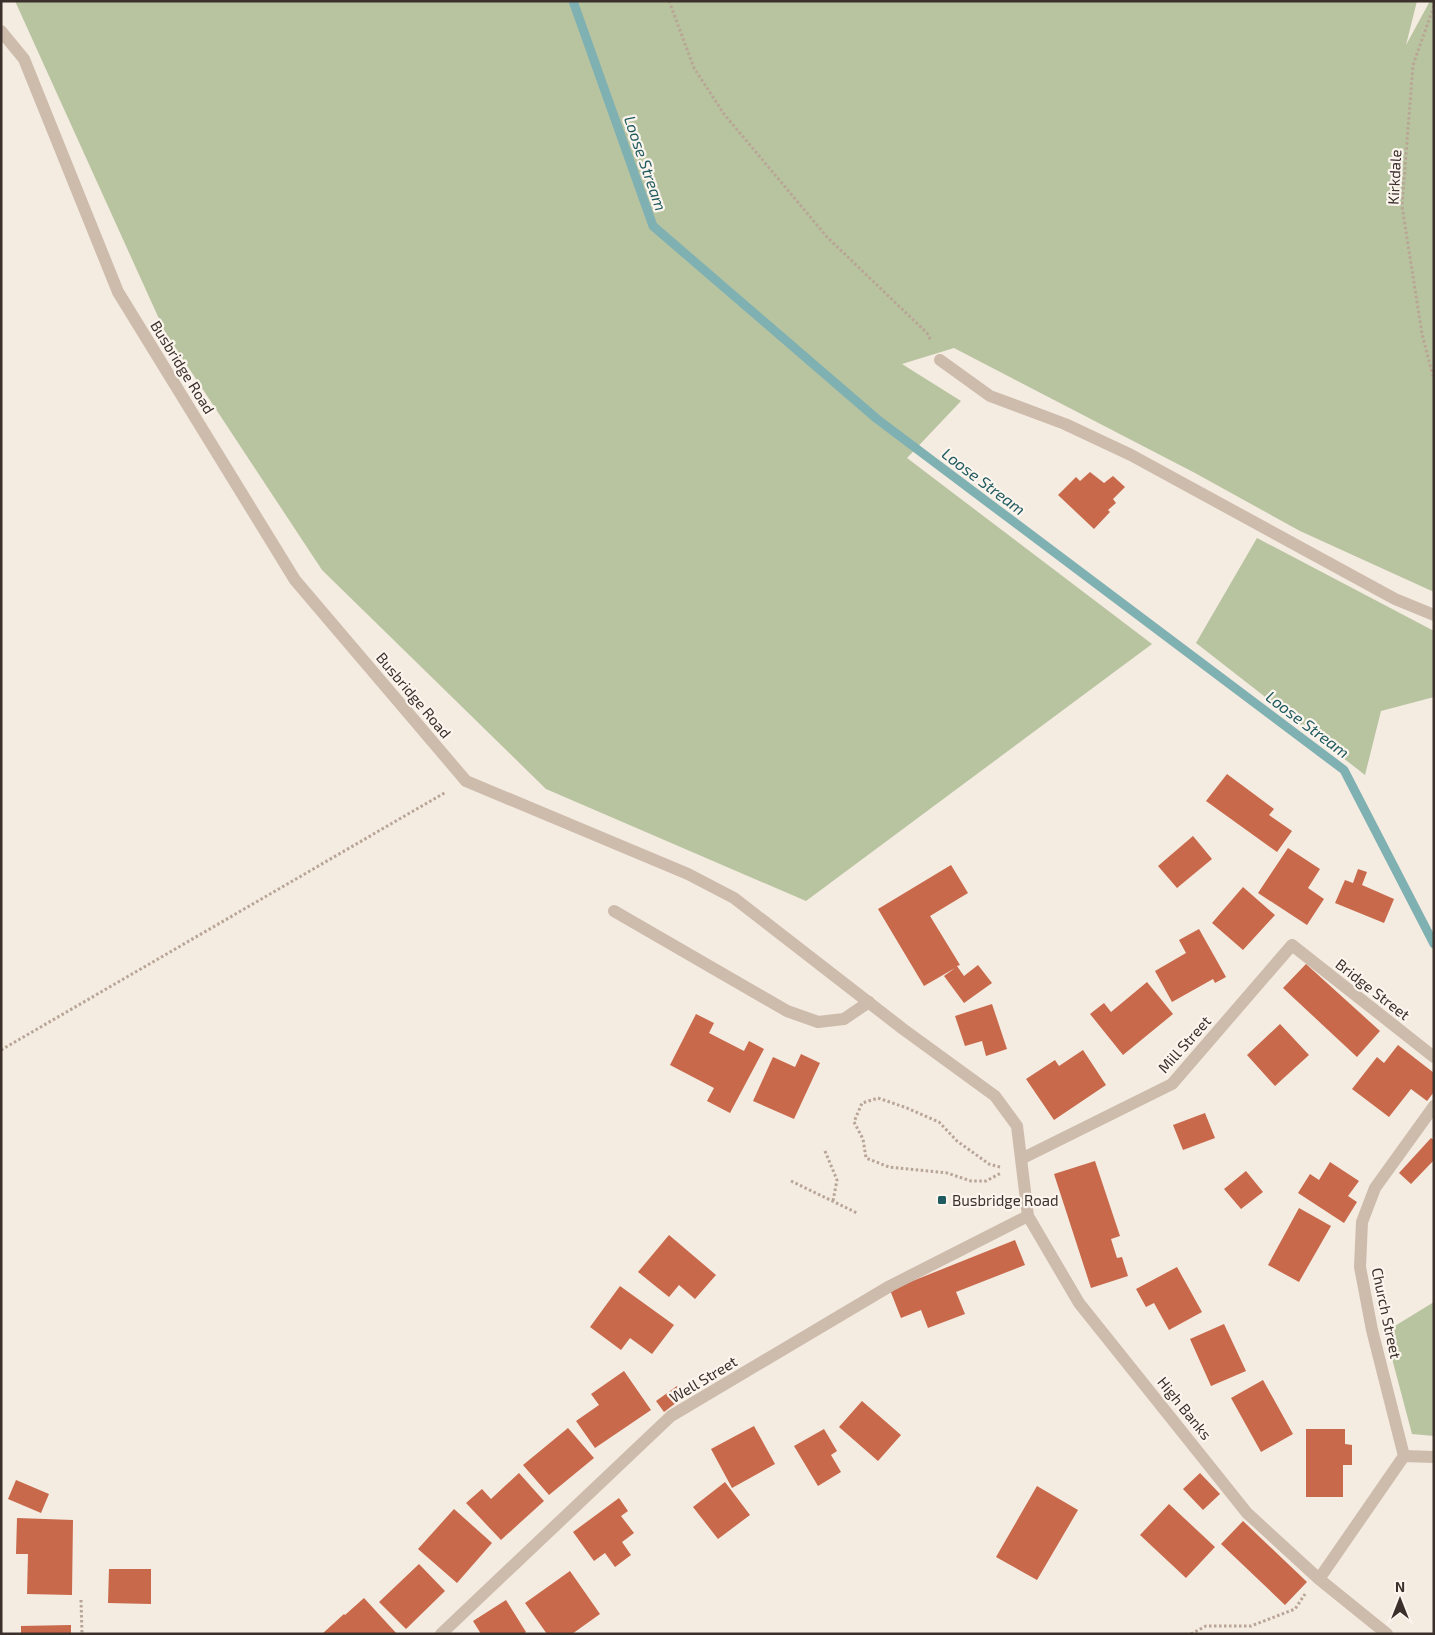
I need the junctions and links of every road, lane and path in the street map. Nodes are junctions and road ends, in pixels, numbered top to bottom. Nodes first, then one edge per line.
1 (669, 1) edge
2 (1434, 6) edge
3 (1, 32) edge
4 (940, 360) joint
5 (1434, 380) edge
6 (1434, 615) edge
7 (466, 780) junction
8 (614, 911) dead end
9 (1292, 945) joint
10 (870, 1002) junction
11 (1, 1050) edge
12 (1434, 1058) edge
13 (1434, 1106) edge
14 (825, 1150) dead end
15 (1021, 1159) junction
16 (1008, 1169) joint
17 (791, 1181) dead end
18 (833, 1201) junction
19 (857, 1213) dead end
20 (1028, 1216) junction
21 (1404, 1456) junction
22 (1434, 1457) edge
23 (1318, 1578) junction
24 (81, 1600) dead end
25 (82, 1634) edge
26 (441, 1634) edge
27 (1191, 1634) edge
28 (1387, 1634) edge

1 - 4 path
2 - 5 path, Kirkdale
3 - 7 street, Busbridge Road
4 - 6 street
7 - 10 street, Busbridge Road
7 - 11 path
8 - 10 street
9 - 12 street, Bridge Street
9 - 15 street, Mill Street
10 - 15 street, Busbridge Road
13 - 21 street, Church Street
14 - 18 path
15 - 20 street, High Banks
16 - 16 path
17 - 18 path
18 - 19 path
20 - 23 street, High Banks
20 - 26 street, Well Street
21 - 22 street
21 - 23 street
23 - 27 path
23 - 28 street, High Banks
24 - 25 path

